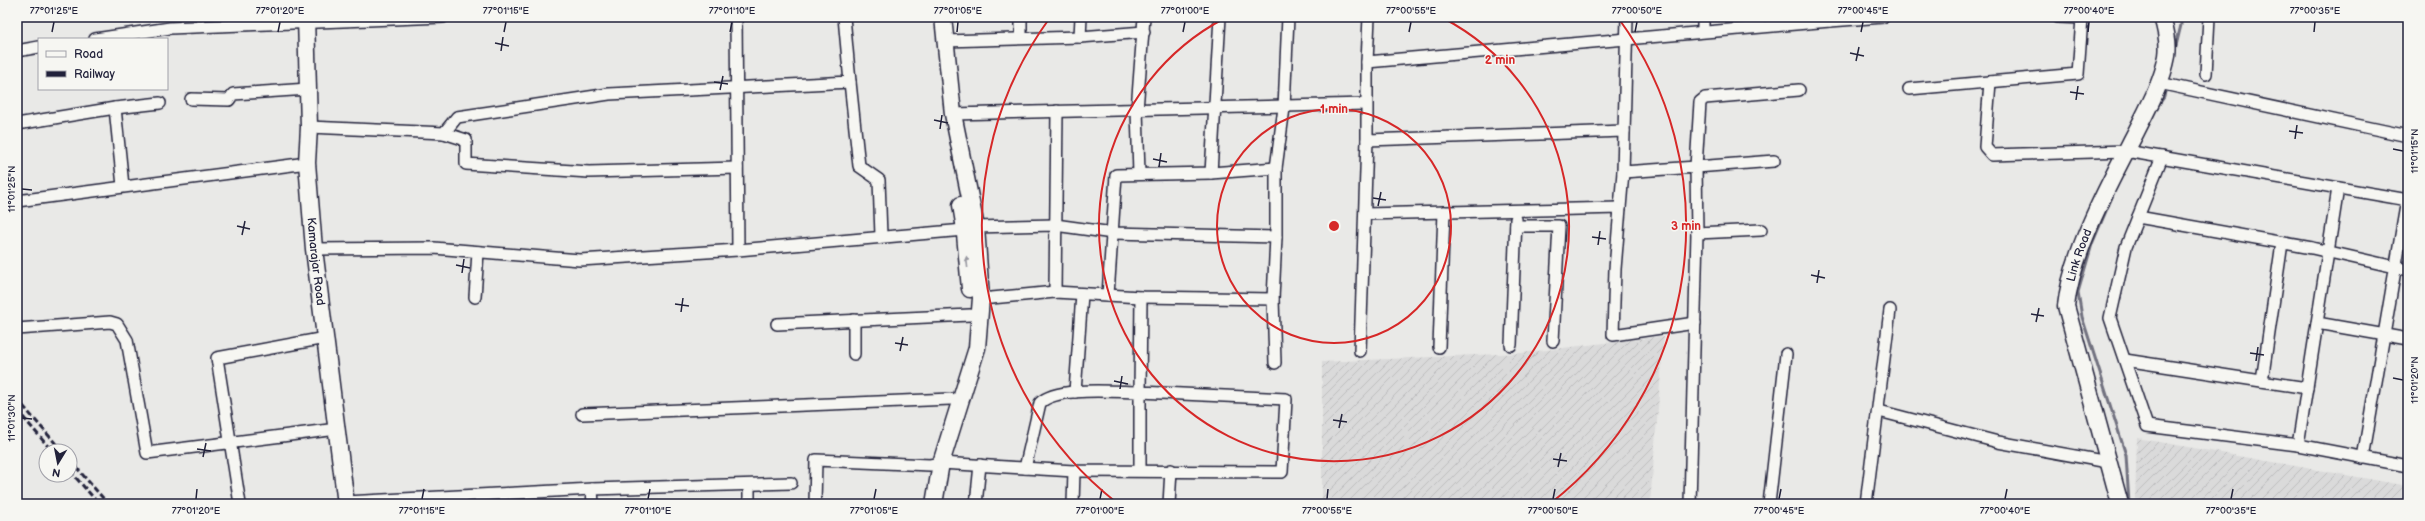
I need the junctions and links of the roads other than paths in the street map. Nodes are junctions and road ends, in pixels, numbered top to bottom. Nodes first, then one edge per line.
1 (443, 17) edge
2 (736, 17) edge
3 (844, 17) edge
4 (933, 17) edge
5 (943, 17) edge
6 (1021, 17) edge
7 (1081, 17) edge
8 (1144, 17) edge
9 (1220, 17) edge
10 (1288, 17) edge
11 (1369, 17) edge
12 (1627, 17) edge
13 (1704, 17) edge
14 (1883, 17) edge
15 (2058, 17) edge
16 (2162, 17) edge
17 (2209, 17) edge
18 (1830, 19) edge
19 (306, 20) edge
20 (1703, 31) junction
21 (1144, 32) junction
22 (1080, 37) junction
23 (1626, 37) junction
24 (102, 38) edge
25 (1021, 38) junction
26 (945, 40) junction
27 (38, 47) edge
28 (17, 50) edge
29 (1367, 62) junction
30 (2206, 74) dead end
31 (850, 82) junction
32 (1990, 82) junction
33 (2164, 84) junction
34 (736, 87) junction
35 (1908, 89) dead end
36 (308, 90) junction
37 (1799, 90) dead end
38 (191, 99) dead end
39 (160, 103) dead end
40 (1366, 104) junction
41 (115, 108) junction
42 (1284, 108) junction
43 (1214, 109) junction
44 (1137, 110) junction
45 (1057, 111) junction
46 (952, 114) junction
47 (17, 124) edge
48 (309, 127) junction
49 (1624, 131) junction
50 (444, 133) junction
51 (2408, 136) edge
52 (1367, 140) junction
53 (2130, 151) junction
54 (2162, 157) junction
55 (1774, 162) dead end
56 (307, 163) junction
57 (1696, 167) junction
58 (737, 168) junction
59 (1276, 168) junction
60 (1623, 172) junction
61 (1211, 173) junction
62 (1139, 174) junction
63 (123, 186) junction
64 (2338, 188) junction
65 (2408, 200) edge
66 (17, 201) edge
67 (1620, 208) junction
68 (1517, 211) junction
69 (1444, 212) junction
70 (1365, 214) junction
71 (2138, 217) junction
72 (1055, 225) junction
73 (1516, 226) junction
74 (970, 228) junction
75 (1760, 230) dead end
76 (1113, 233) junction
77 (1697, 233) junction
78 (881, 236) junction
79 (1276, 237) junction
80 (2282, 243) junction
81 (314, 249) junction
82 (738, 250) junction
83 (478, 252) junction
84 (2328, 253) junction
85 (2396, 268) junction
86 (2408, 270) edge
87 (1055, 292) junction
88 (1082, 294) junction
89 (1108, 295) junction
90 (475, 297) dead end
91 (1142, 297) junction
92 (981, 299) junction
93 (1272, 299) junction
94 (1890, 310) dead end
95 (970, 315) junction
96 (854, 320) junction
97 (1695, 323) junction
98 (2317, 323) junction
99 (778, 324) dead end
100 (17, 329) edge
101 (2385, 335) junction
102 (325, 338) junction
103 (2408, 339) edge
104 (1554, 341) dead end
105 (1511, 345) dead end
106 (1439, 347) dead end
107 (1360, 351) dead end
108 (854, 354) dead end
109 (1786, 354) dead end
110 (2125, 360) junction
111 (1275, 363) dead end
112 (2262, 381) junction
113 (2307, 388) junction
114 (1075, 392) junction
115 (1140, 392) junction
116 (951, 399) junction
117 (1879, 411) junction
118 (582, 414) dead end
119 (337, 429) junction
120 (229, 443) junction
121 (2298, 445) junction
122 (2363, 458) junction
123 (2108, 462) junction
124 (935, 464) junction
125 (980, 465) junction
126 (2408, 466) edge
127 (1025, 468) junction
128 (1140, 470) junction
129 (1170, 470) junction
130 (1074, 471) junction
131 (791, 483) dead end
132 (749, 485) junction
133 (592, 489) junction
134 (439, 501) edge
135 (346, 503) edge
136 (240, 504) edge
137 (592, 504) edge
138 (749, 504) edge
139 (815, 504) edge
140 (923, 504) edge
141 (934, 504) edge
142 (976, 504) edge
143 (1073, 504) edge
144 (1169, 504) edge
145 (1690, 504) edge
146 (1769, 504) edge
147 (1866, 504) edge
148 (2120, 504) edge

1 - 19 street
2 - 34 street
3 - 31 street
4 - 74 street
5 - 26 street
6 - 25 street
7 - 22 street
8 - 21 street
9 - 43 street
10 - 42 street
11 - 29 street
12 - 23 street
13 - 20 street
14 - 18 street
15 - 32 street
16 - 33 street, Link Road
17 - 30 street
18 - 20 street
19 - 24 street
19 - 36 street, Kamarajar Road
20 - 23 street
21 - 22 street
21 - 44 street
22 - 25 street
23 - 29 street
23 - 49 street
25 - 26 street
26 - 46 street
27 - 28 street
29 - 40 street
31 - 34 street
31 - 78 street
32 - 35 street
32 - 53 street
33 - 51 street
33 - 53 street, Link Road
34 - 50 street
34 - 58 street
36 - 38 street
36 - 48 street, Kamarajar Road
37 - 57 street
39 - 41 street
40 - 42 street
40 - 52 street
41 - 47 street
41 - 63 street
42 - 43 street
42 - 59 street
43 - 44 street
43 - 61 street
44 - 45 street
44 - 62 street
45 - 46 street
45 - 72 street
46 - 74 street
48 - 50 street
48 - 56 street, Kamarajar Road
49 - 52 street
49 - 60 street
50 - 58 street
52 - 70 street
53 - 54 street
53 - 123 street, Link Road
54 - 64 street
54 - 71 street
55 - 57 street
56 - 63 street
56 - 81 street, Kamarajar Road
57 - 60 street
57 - 77 street
58 - 82 street
59 - 61 street
59 - 79 street
60 - 67 street
61 - 62 street
62 - 76 street
63 - 66 street
64 - 65 street
64 - 84 street
65 - 85 street
67 - 68 street
67 - 97 street
68 - 69 street
68 - 73 street
69 - 70 street
69 - 106 street
70 - 107 street
71 - 80 street
71 - 110 street
72 - 74 street
72 - 76 street
72 - 87 street
73 - 104 street
73 - 105 street
74 - 78 street
74 - 92 street
95 -> 74 street
75 - 77 street
76 - 79 street
76 - 89 street
77 - 97 street
78 - 82 street
79 - 93 street
80 - 84 street
80 - 112 street
81 - 83 street
81 - 102 street, Kamarajar Road
82 - 83 street
83 - 90 street
84 - 85 street
84 - 98 street
85 - 86 street
85 - 101 street
87 - 88 street
87 - 92 street
88 - 89 street
88 - 114 street
89 - 91 street
91 - 93 street
91 - 115 street
92 - 124 street
93 - 111 street
94 - 117 street
95 - 96 street
95 - 116 street
96 - 99 street
96 - 108 street
97 - 145 street
98 - 101 street
98 - 113 street
100 - 120 street
101 - 103 street
101 - 122 street
102 - 119 street, Kamarajar Road
102 - 120 street
109 - 146 street
110 - 112 street
110 - 121 street
112 - 113 street
113 - 121 street
114 - 115 street
114 - 127 street
115 - 128 street
115 - 129 street
116 - 118 street
116 - 124 street
117 - 123 street
117 - 147 street
119 - 120 street
119 - 135 street, Kamarajar Road
120 - 136 street
121 - 122 street
122 - 126 street
123 - 148 street, Link Road
124 - 125 street
124 - 139 street
124 - 140 street
124 - 141 street
125 - 127 street
125 - 142 street
127 - 130 street
128 - 129 street
128 - 130 street
129 - 144 street
130 - 143 street
131 - 132 street
132 - 133 street
132 - 138 street
133 - 134 street
133 - 137 street
134 - 135 street

